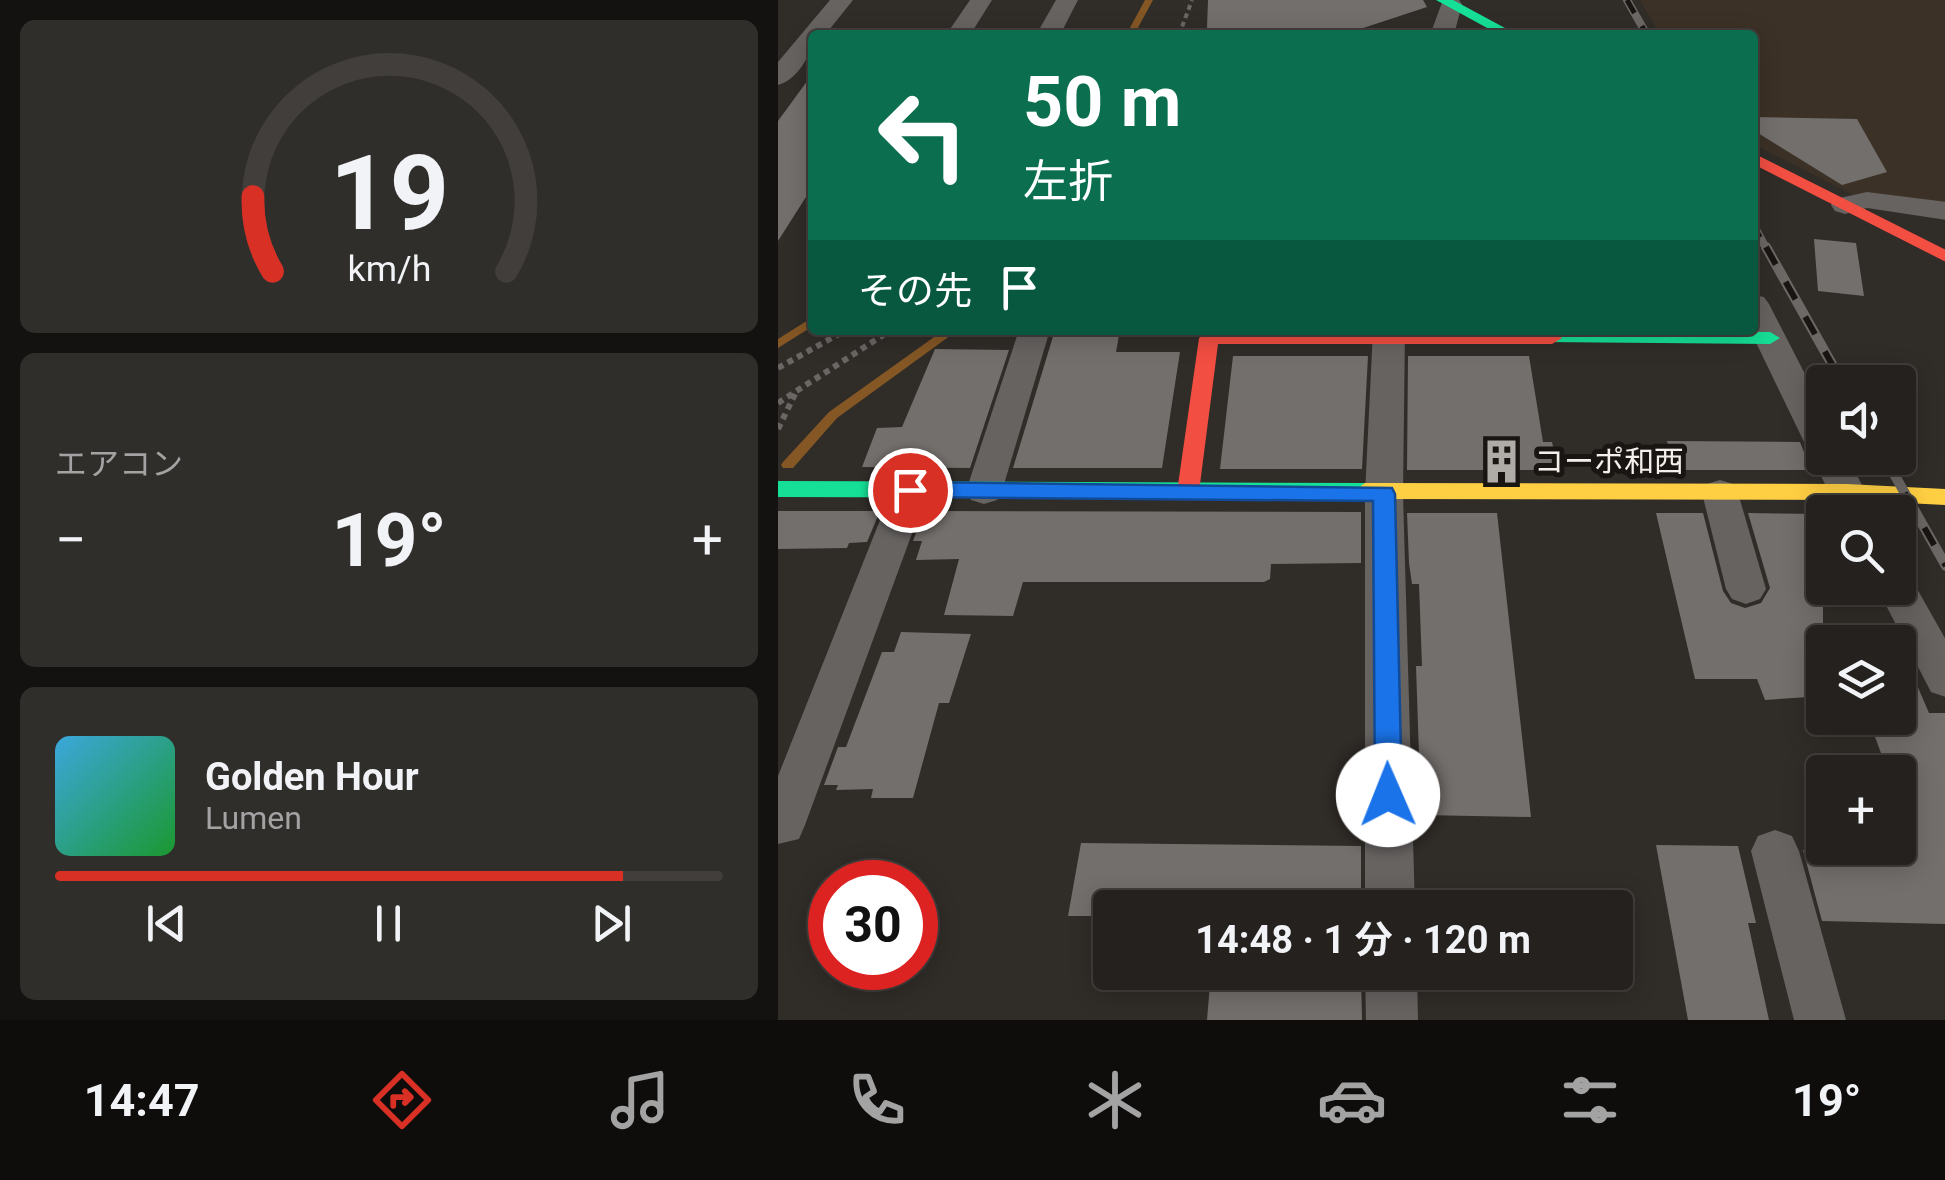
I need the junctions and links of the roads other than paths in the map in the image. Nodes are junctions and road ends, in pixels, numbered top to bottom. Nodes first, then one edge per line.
1 (842, 0) edge
2 (981, 0) edge
3 (1067, 0) edge
4 (1447, 2) edge
5 (817, 30) edge
6 (961, 30) edge
7 (1051, 30) edge
8 (1443, 30) edge
9 (1501, 30) edge
10 (808, 41) edge
11 (778, 78) edge
12 (808, 80) edge
13 (1758, 161) edge
14 (1845, 205) junction
15 (1946, 211) edge
16 (1946, 257) edge
17 (1758, 314) edge
18 (1032, 335) edge
19 (1344, 335) edge
20 (1389, 335) edge
21 (1484, 335) edge
22 (1770, 338) junction
23 (1806, 410) edge
24 (778, 489) edge
25 (910, 490) junction
26 (984, 491) junction
27 (1188, 492) junction
28 (1720, 493) junction
29 (1384, 494) junction
30 (1946, 497) edge
31 (1806, 499) edge
32 (1916, 499) edge
33 (1746, 589) dead end
34 (1906, 605) edge
35 (1946, 680) edge
36 (782, 825) dead end
37 (1775, 852) dead end
38 (1390, 890) edge
39 (1391, 990) edge
40 (1392, 1020) edge
41 (1820, 1020) edge

1 - 5 street
2 - 6 street
3 - 7 street
4 - 8 street
4 - 9 street
10 - 11 street
11 - 12 street
13 - 14 street
14 - 15 street
14 - 16 street
17 - 22 street
18 - 26 street
19 - 27 street
20 - 29 street
21 - 22 street
22 - 23 street
24 - 25 street
25 - 26 street
25 - 36 street
26 - 27 street
27 - 29 street
28 - 29 street
28 - 31 street
28 - 33 street
29 - 38 street
30 - 32 street
34 - 35 street
37 - 41 street
39 - 40 street

